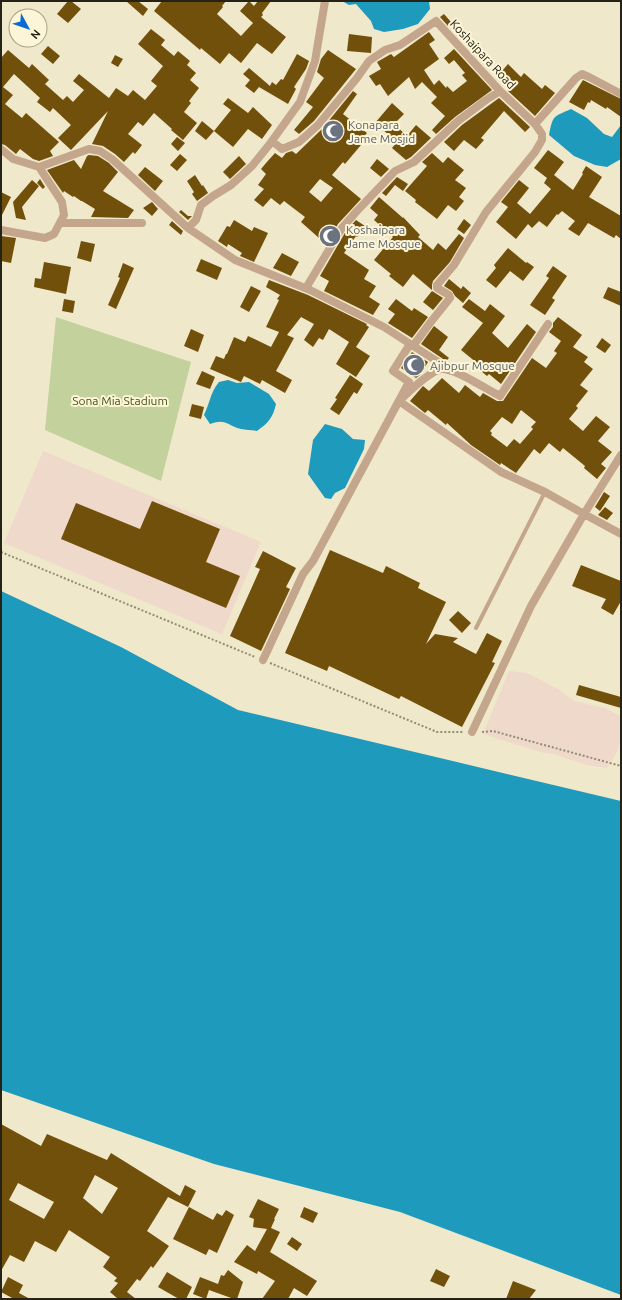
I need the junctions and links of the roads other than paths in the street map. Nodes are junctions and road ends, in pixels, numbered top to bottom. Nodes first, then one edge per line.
1 (325, 1) edge
2 (500, 91) junction
3 (621, 94) edge
4 (535, 124) junction
5 (272, 141) junction
6 (1, 149) edge
7 (38, 167) junction
8 (60, 223) junction
9 (142, 223) dead end
10 (188, 228) junction
11 (1, 230) edge
12 (306, 288) junction
13 (548, 324) dead end
14 (412, 345) junction
15 (449, 369) junction
16 (399, 401) junction
17 (621, 455) edge
18 (545, 492) junction
19 (584, 514) junction
20 (621, 534) edge
21 (476, 628) dead end
22 (263, 660) road end
23 (472, 732) road end

1 - 5 street
2 - 4 street, Koshaipara Road
2 - 5 street, Koshaipara Road
2 - 12 street
3 - 4 street
4 - 14 street
5 - 10 street
6 - 7 street
7 - 8 street
7 - 10 street
8 - 9 street
8 - 11 street
10 - 12 street
12 - 14 street
13 - 15 street
14 - 15 street
14 - 16 street
15 - 16 street
16 - 18 street
16 - 22 street
17 - 19 street
18 - 19 street
18 - 21 lane
19 - 20 street
19 - 23 street

